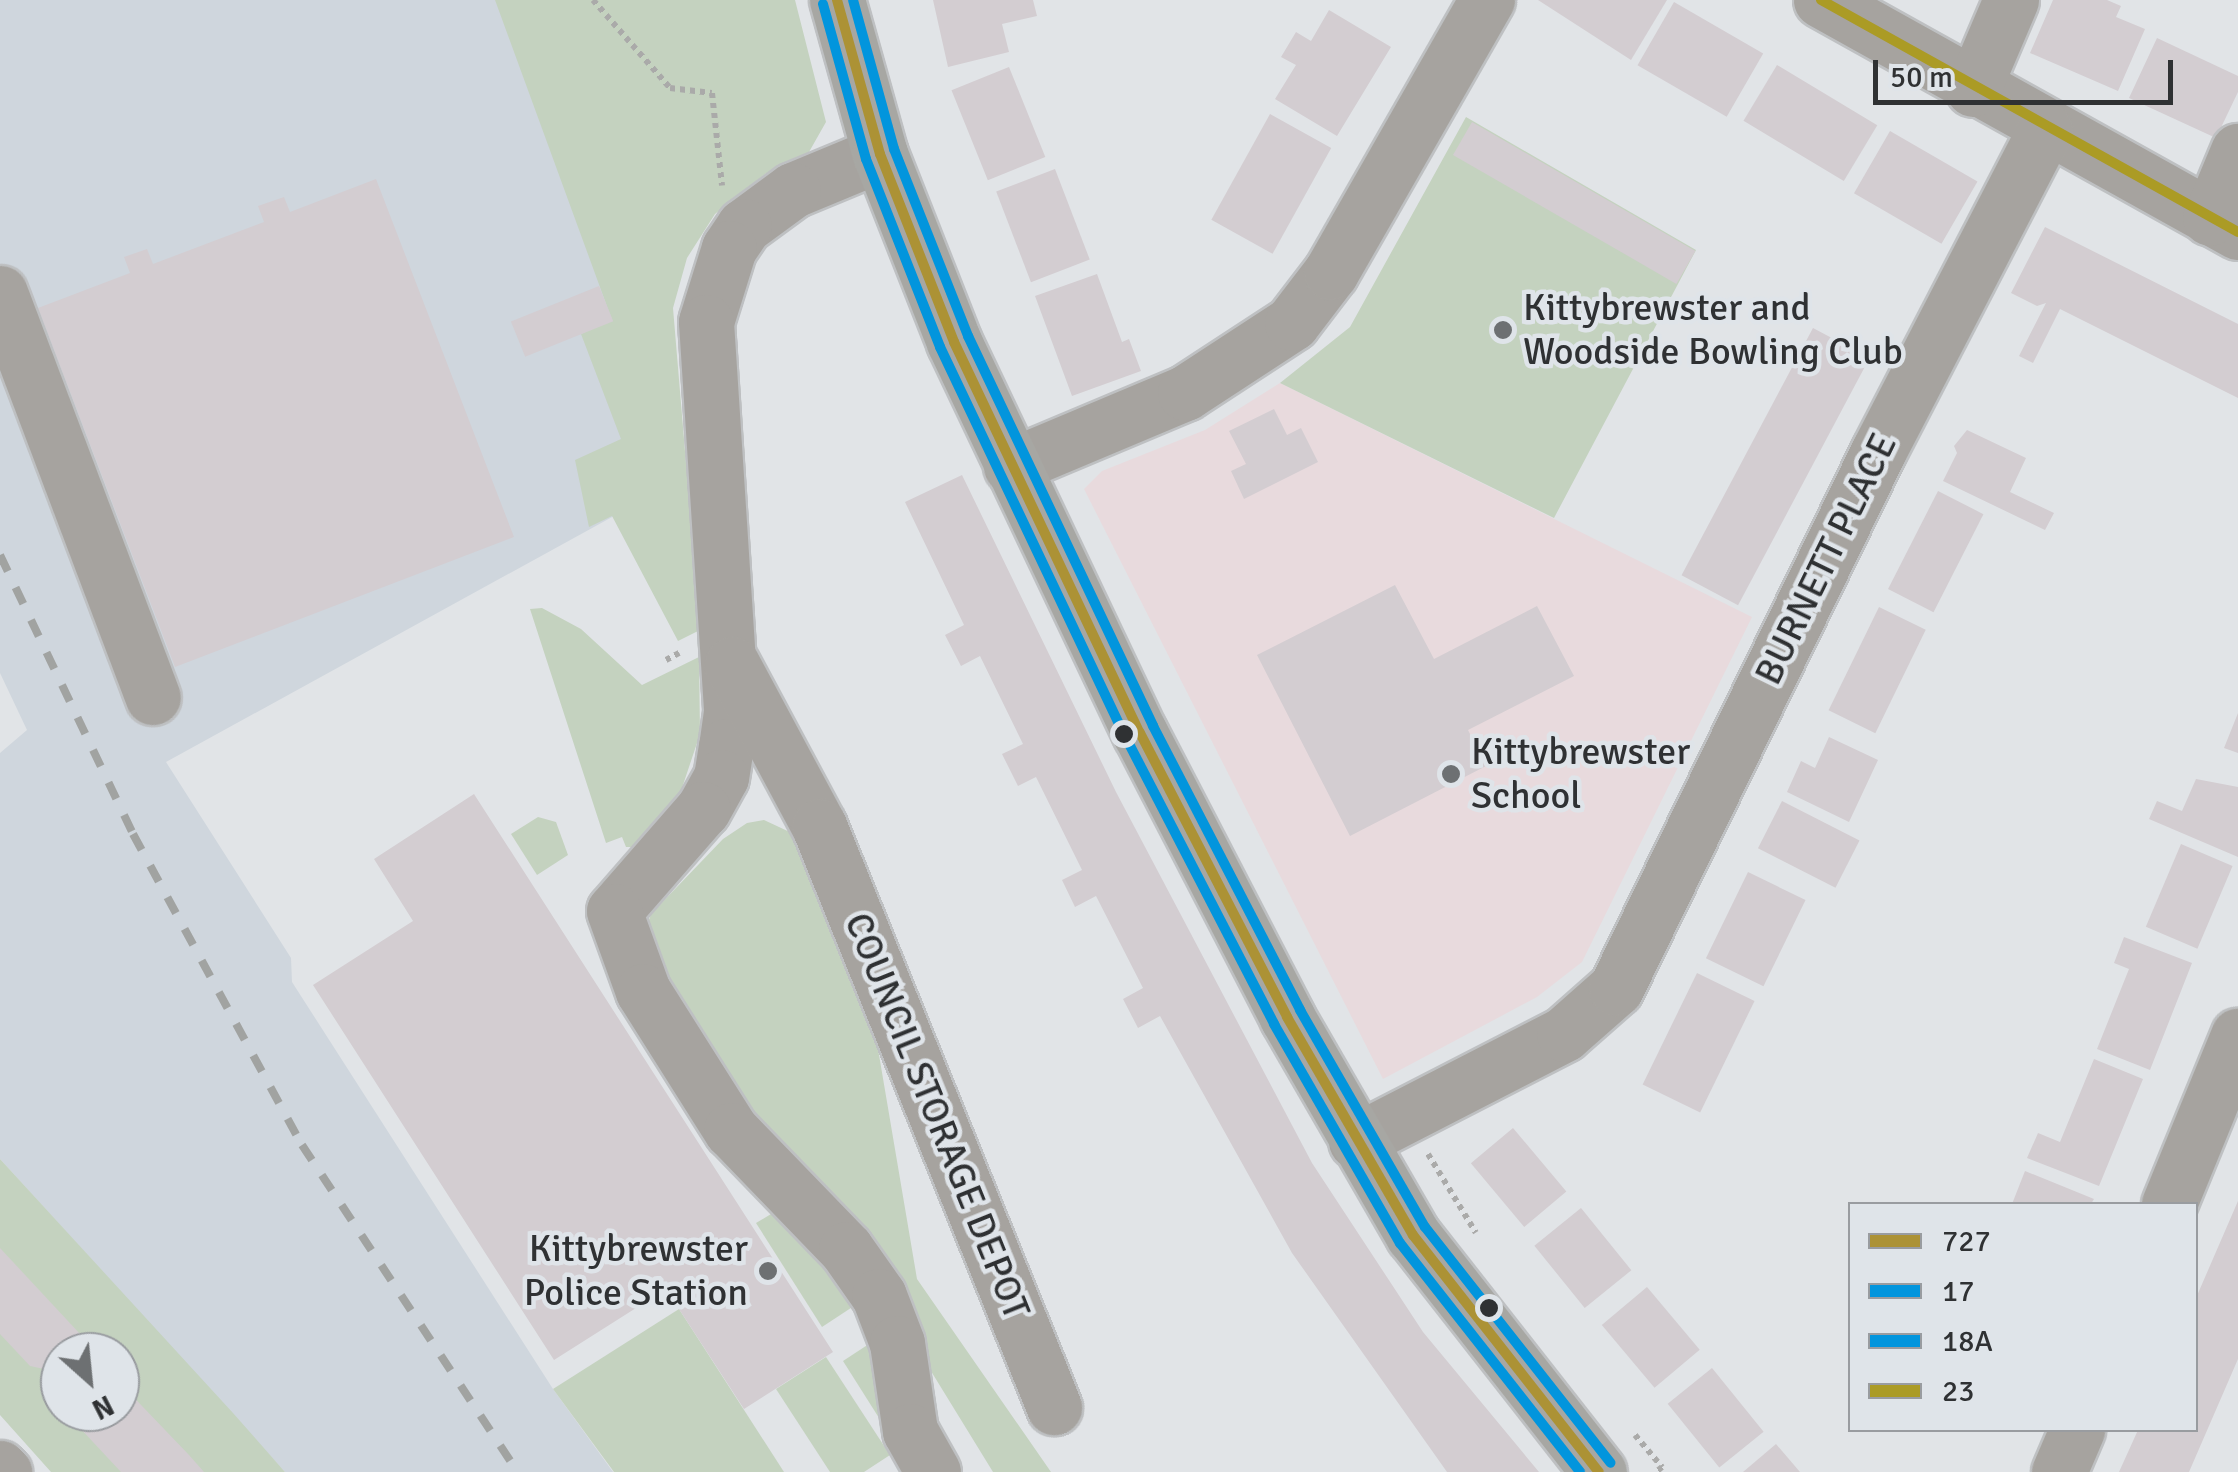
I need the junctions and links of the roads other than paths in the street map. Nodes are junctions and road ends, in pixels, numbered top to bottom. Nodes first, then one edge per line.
1 (837, 0) edge
2 (1487, 0) edge
3 (1821, 0) edge
4 (2012, 0) edge
5 (1972, 89) junction
6 (2045, 130) junction
7 (2238, 151) edge
8 (880, 154) junction
9 (2224, 225) edge
10 (0, 293) edge
11 (1011, 466) junction
12 (726, 652) junction
13 (153, 697) dead end
14 (721, 776) junction
15 (819, 826) junction
16 (2238, 1036) edge
17 (1356, 1142) junction
18 (2170, 1202) edge
19 (1054, 1406) dead end
20 (2075, 1432) edge
21 (934, 1472) edge
22 (1599, 1472) edge
23 (2059, 1472) edge

1 - 8 main road
2 - 11 street
3 - 5 street
4 - 5 street
5 - 6 street
6 - 9 street
6 - 17 street, BURNETT PLACE
7 - 9 street
8 - 11 main road
8 - 12 street
10 - 13 street
11 - 17 main road
12 - 14 street
12 - 15 street, COUNCIL STORAGE DEPOT
14 - 15 street
14 - 21 street
15 - 19 street, COUNCIL STORAGE DEPOT
16 - 18 street
17 - 22 main road
20 - 23 street

